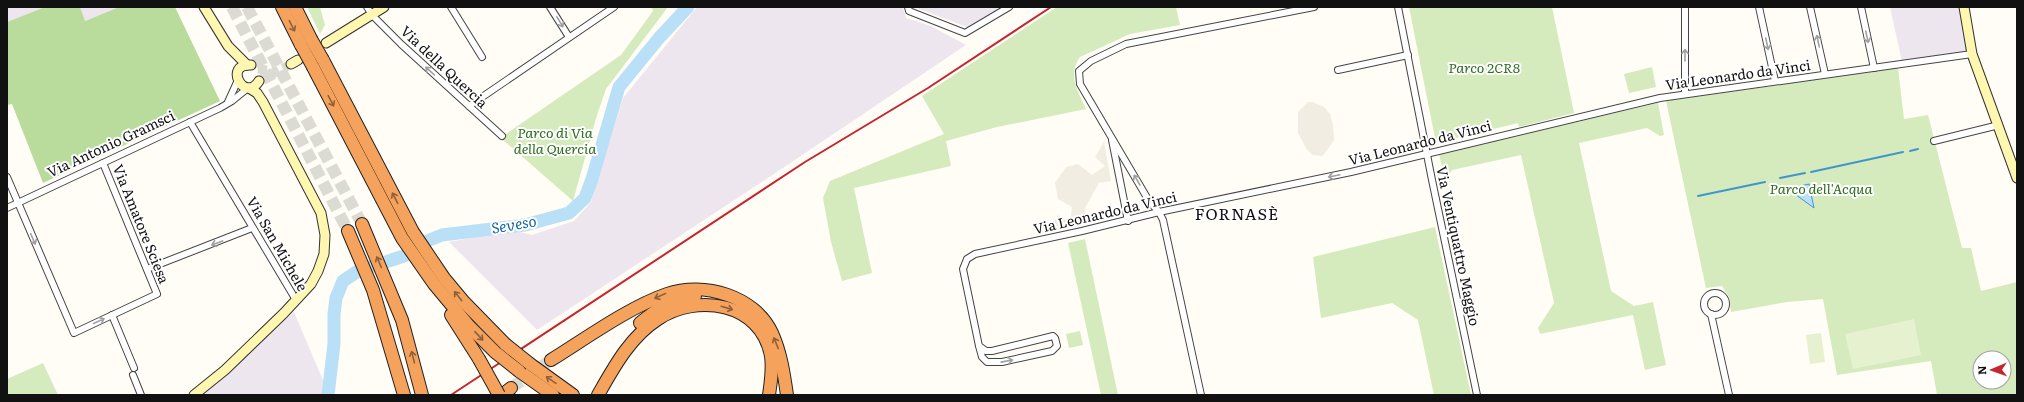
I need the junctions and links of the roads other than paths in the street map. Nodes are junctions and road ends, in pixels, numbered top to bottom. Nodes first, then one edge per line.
1 (204, 7) edge
2 (282, 7) edge
3 (295, 7) edge
4 (384, 7) edge
5 (451, 7) edge
6 (550, 7) edge
7 (614, 7) edge
8 (908, 7) edge
9 (1009, 7) edge
10 (1314, 7) edge
11 (1398, 7) edge
12 (1685, 7) edge
13 (1759, 7) edge
14 (1810, 7) edge
15 (1861, 7) edge
16 (1964, 7) edge
17 (370, 11) edge
18 (569, 38) junction
19 (306, 42) junction
20 (326, 43) dead end
21 (228, 46) junction
22 (1972, 54) junction
23 (1408, 55) junction
24 (482, 57) dead end
25 (1874, 68) junction
26 (1338, 70) dead end
27 (1825, 74) junction
28 (238, 76) junction
29 (1775, 81) junction
30 (248, 88) junction
31 (1685, 94) junction
32 (263, 102) junction
33 (226, 105) junction
34 (469, 106) junction
35 (190, 122) junction
36 (1999, 125) junction
37 (502, 136) dead end
38 (1112, 137) junction
39 (1934, 141) dead end
40 (363, 150) junction
41 (1427, 154) junction
42 (103, 163) junction
43 (2017, 174) edge
44 (7, 177) edge
45 (18, 203) junction
46 (7, 208) edge
47 (1159, 212) junction
48 (1128, 220) junction
49 (362, 224) tunnel mouth
50 (252, 228) junction
51 (348, 231) tunnel mouth
52 (147, 269) junction
53 (434, 284) junction
54 (296, 300) junction
55 (739, 300) junction
56 (1711, 314) dead end
57 (112, 315) junction
58 (979, 346) junction
59 (551, 360) tunnel mouth
60 (134, 368) dead end
61 (133, 375) dead end
62 (504, 393) edge
63 (141, 395) edge
64 (194, 395) edge
65 (404, 395) edge
66 (422, 395) edge
67 (553, 395) edge
68 (573, 395) edge
69 (589, 395) edge
70 (598, 395) edge
71 (769, 395) edge
72 (787, 395) edge
73 (1201, 395) edge
74 (1477, 395) edge
75 (1729, 395) edge

1 - 21 street
2 -> 19 highway
3 - 19 highway
4 - 17 street
5 - 24 street
6 -> 18 street
7 - 18 street
8 - 9 street
10 - 38 street
11 - 23 street, Via Ventiquattro Maggio
31 -> 12 street
13 -> 29 street
27 -> 14 street
15 -> 25 street
16 - 22 street
17 - 20 street
34 -> 17 street, Via della Quercia
18 - 34 street
19 - 40 highway, bridge
21 - 28 street
21 - 28 street
22 - 25 street, Via Leonardo da Vinci
22 - 36 street
23 - 26 street
23 - 41 street, Via Ventiquattro Maggio
25 - 27 street, Via Leonardo da Vinci
27 - 29 street, Via Leonardo da Vinci
28 - 30 street
28 - 33 street
29 - 31 street, Via Leonardo da Vinci
30 - 32 street
30 - 32 street
30 - 33 street, Via Antonio Gramsci
31 - 41 street, Via Leonardo da Vinci
32 - 54 street
33 - 35 street, Via Antonio Gramsci
34 - 37 street, Via della Quercia
35 - 42 street, Via Antonio Gramsci
35 - 50 street, Via San Michele
36 - 39 street
36 - 43 street
47 -> 38 street
38 - 48 street
40 - 53 highway
68 -> 40 highway, bridge
41 -> 47 street, Via Leonardo da Vinci
41 - 74 street, Via Ventiquattro Maggio
42 - 45 street, Via Antonio Gramsci
42 - 52 street, Via Amatore Sciesa
44 - 45 street
45 - 46 street, Via Antonio Gramsci
45 -> 57 street
47 - 48 street, Via Leonardo da Vinci
47 - 73 street
48 - 58 street, Via Leonardo da Vinci
66 -> 49 highway
50 -> 52 street
50 - 54 street, Via San Michele
51 - 65 highway
52 - 57 street, Via Amatore Sciesa
53 - 62 highway, bridge
53 -> 67 highway, bridge
54 - 64 street, Via San Michele
55 -> 59 highway
55 - 69 highway
72 -> 55 highway
56 - 75 street
57 - 60 street
58 -> 58 street
61 - 63 street
70 -> 71 highway

